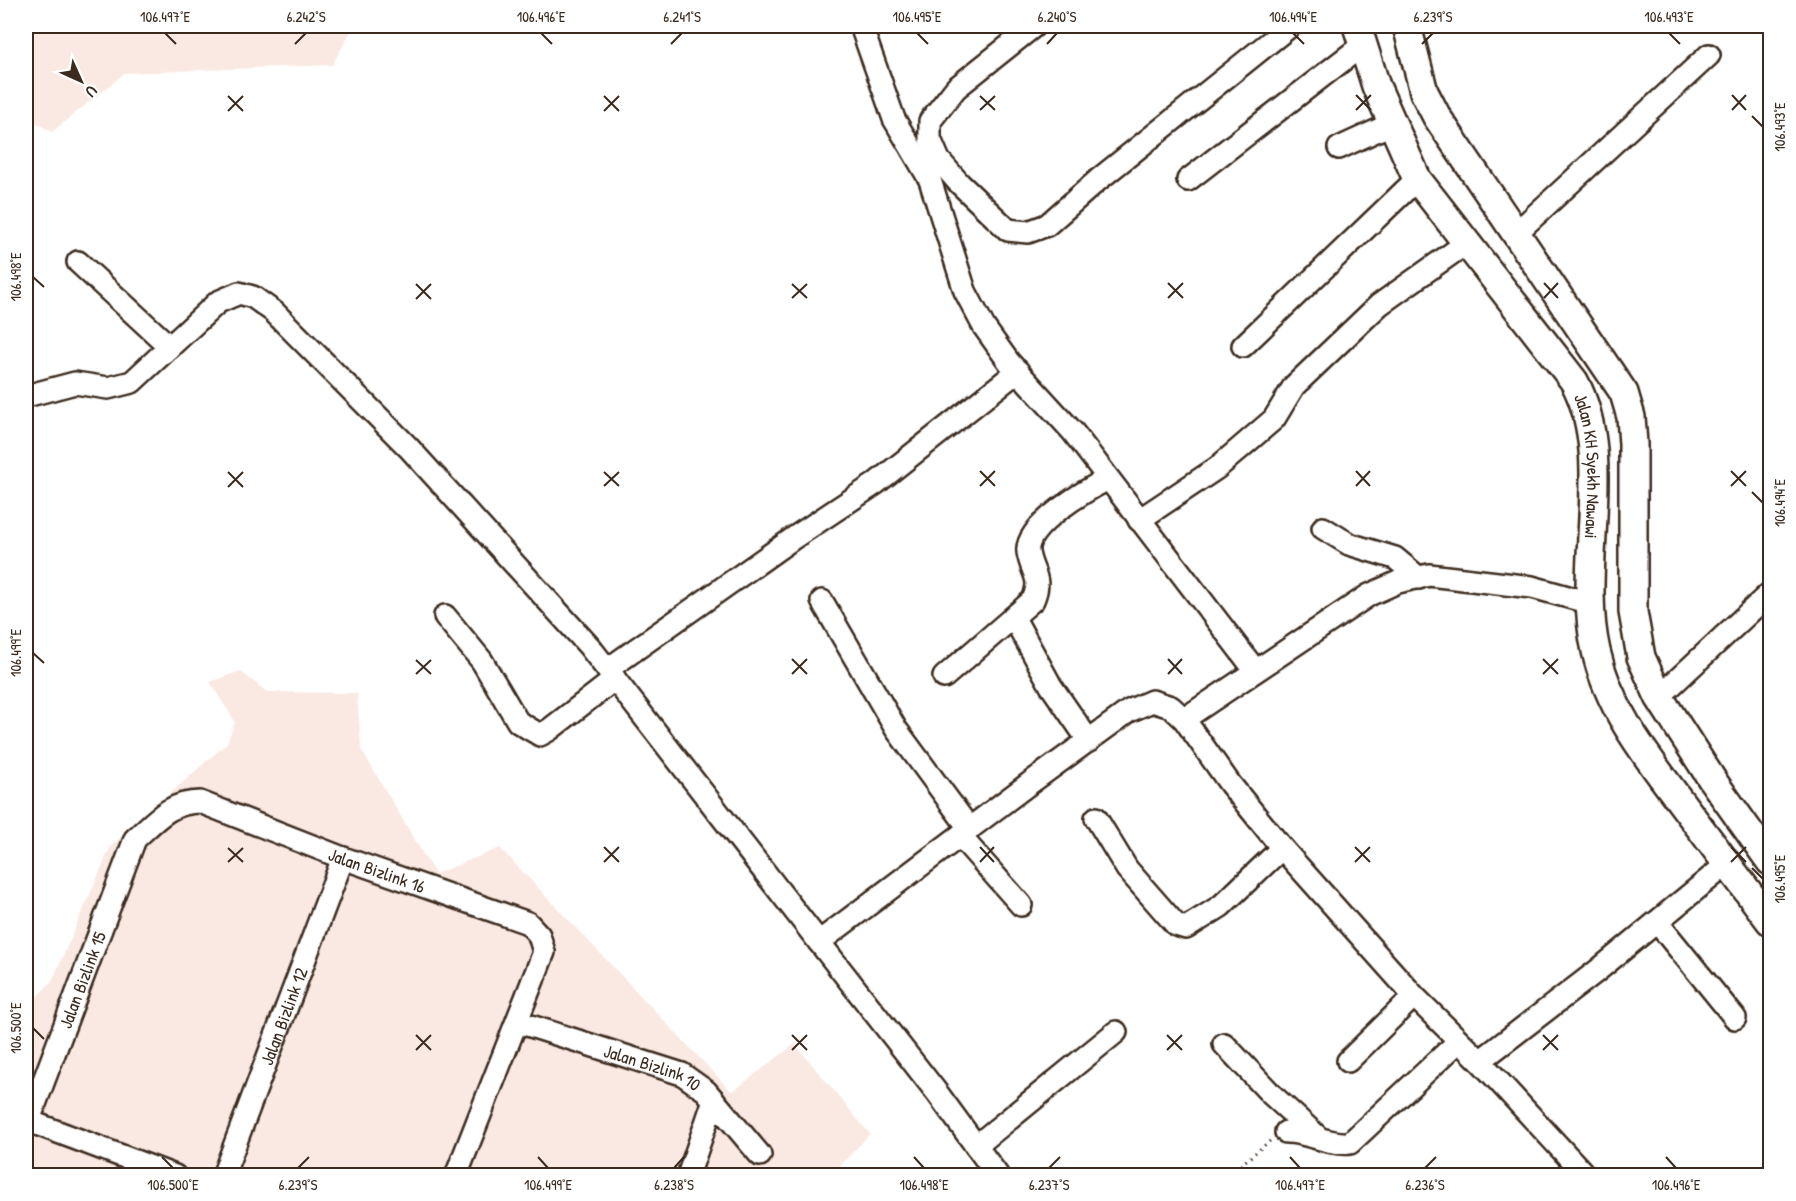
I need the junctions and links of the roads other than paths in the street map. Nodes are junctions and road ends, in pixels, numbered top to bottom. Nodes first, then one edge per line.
1 (861, 26) edge
2 (1034, 26) edge
3 (1290, 26) edge
4 (1407, 26) edge
5 (1360, 35) edge
6 (1709, 55) dead end
7 (1391, 124) junction
8 (1339, 148) dead end
9 (1417, 179) junction
10 (1188, 180) dead end
11 (1515, 234) junction
12 (1465, 244) junction
13 (78, 262) dead end
14 (1243, 346) dead end
15 (170, 347) junction
16 (1018, 371) junction
17 (26, 396) edge
18 (1108, 479) junction
19 (1139, 520) junction
20 (1323, 528) dead end
21 (1419, 578) junction
22 (1770, 593) edge
23 (822, 601) dead end
24 (1590, 603) junction
25 (445, 616) dead end
26 (1014, 618) junction
27 (1255, 670) junction
28 (612, 674) junction
29 (944, 677) dead end
30 (1659, 697) junction
31 (1184, 719) junction
32 (1089, 741) junction
33 (1096, 818) dead end
34 (965, 832) junction
35 (135, 839) joint
36 (1282, 848) junction
37 (343, 858) junction
38 (1770, 861) edge
39 (1727, 864) junction
40 (1021, 905) dead end
41 (1657, 921) junction
42 (1770, 921) edge
43 (819, 942) junction
44 (1414, 996) junction
45 (1736, 1018) dead end
46 (518, 1022) junction
47 (1116, 1032) dead end
48 (1459, 1041) junction
49 (1224, 1044) dead end
50 (1348, 1061) dead end
51 (1480, 1061) junction
52 (714, 1100) junction
53 (27, 1120) edge
54 (1286, 1132) road end
55 (1318, 1137) junction
56 (976, 1146) junction
57 (760, 1155) dead end
58 (175, 1176) edge
59 (223, 1176) edge
60 (456, 1176) edge
61 (688, 1176) edge
62 (998, 1176) edge
63 (1586, 1176) edge

1 - 16 street
2 - 3 street
4 - 11 main road
5 - 7 main road, Jalan KH Syekh Nawawi
5 - 10 street
6 - 11 street
7 - 8 street
7 - 9 main road, Jalan KH Syekh Nawawi
9 - 12 main road, Jalan KH Syekh Nawawi
9 - 14 street
11 - 30 main road
12 - 19 street
12 - 24 main road, Jalan KH Syekh Nawawi
13 - 15 street
15 - 17 street
15 - 28 street
16 - 18 street
16 - 28 street
18 - 19 street
18 - 26 street
19 - 27 street
20 - 21 street
21 - 24 street
21 - 27 street
22 - 30 street
23 - 34 street
24 - 39 main road, Jalan KH Syekh Nawawi
25 - 28 street
26 - 29 street
26 - 32 street
27 - 31 street
28 - 43 street
30 - 38 main road
31 - 32 street
31 - 36 street
32 - 34 street
33 - 36 street
34 - 40 street
34 - 43 street
35 - 37 street, Jalan Bizlink 16
35 - 53 street, Jalan Bizlink 15
36 - 44 street
37 - 46 street, Jalan Bizlink 16
37 - 59 street, Jalan Bizlink 12
39 - 41 street
39 - 42 main road, Jalan KH Syekh Nawawi
41 - 45 street
41 - 51 street
43 - 56 street
44 - 48 street
44 - 50 street
46 - 52 street, Jalan Bizlink 10
46 - 60 street, Jalan Bizlink 16
47 - 56 street
48 - 51 street
48 - 55 street
49 - 55 street
51 - 63 street
52 - 57 street, Jalan Bizlink 10
52 - 61 street
53 - 58 street
54 - 55 street
56 - 62 street

